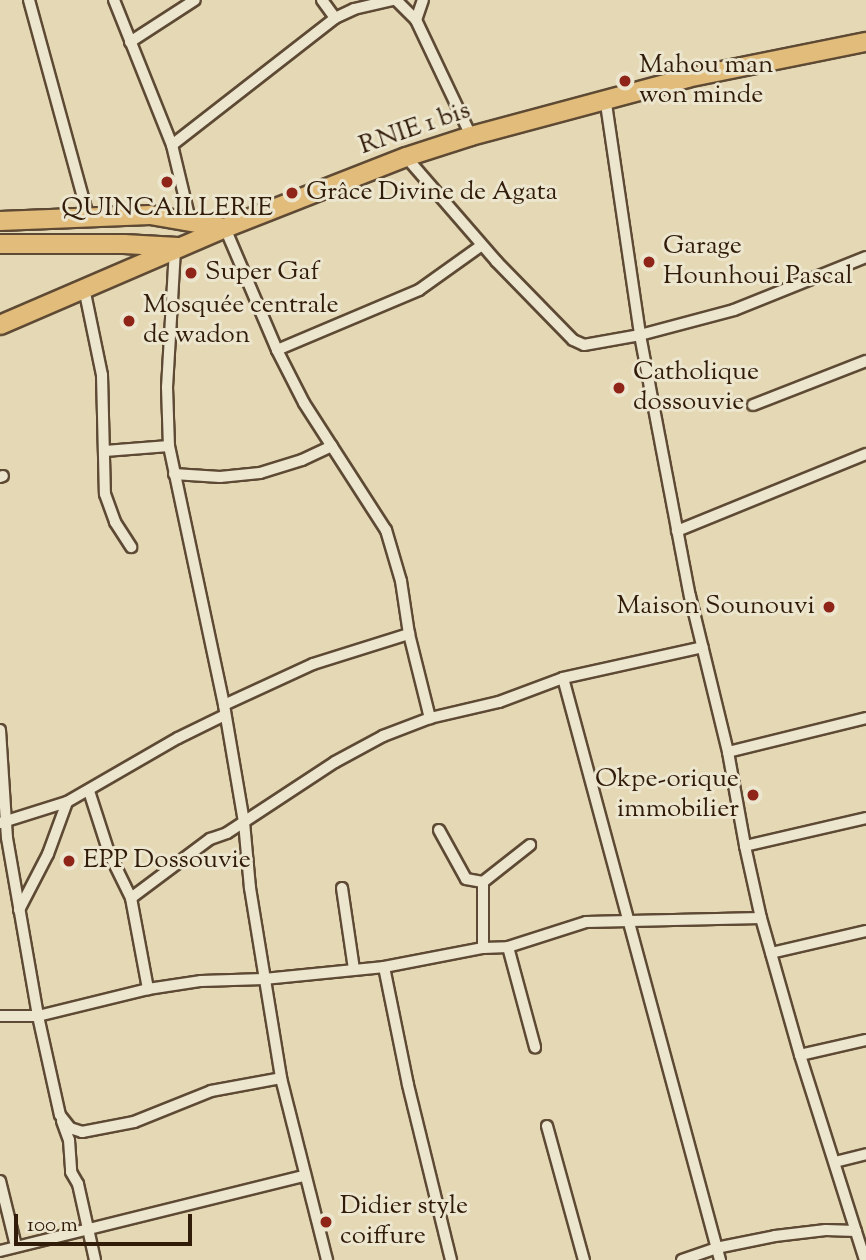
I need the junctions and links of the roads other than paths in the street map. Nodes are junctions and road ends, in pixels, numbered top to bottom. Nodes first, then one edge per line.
1 (29, 0) edge
2 (114, 0) edge
3 (195, 0) edge
4 (322, 0) edge
5 (394, 0) edge
6 (423, 0) edge
7 (335, 18) junction
8 (416, 20) junction
9 (130, 42) junction
10 (866, 42) edge
11 (605, 97) junction
12 (471, 136) junction
13 (172, 145) junction
14 (407, 157) junction
15 (88, 216) junction
16 (190, 220) junction
17 (0, 221) edge
18 (225, 228) junction
19 (0, 244) edge
20 (482, 245) junction
21 (177, 248) junction
22 (866, 257) edge
23 (84, 288) junction
24 (0, 325) edge
25 (640, 335) junction
26 (277, 350) junction
27 (866, 362) edge
28 (753, 405) dead end
29 (169, 446) junction
30 (332, 446) junction
31 (105, 451) junction
32 (866, 454) edge
33 (174, 474) junction
34 (677, 531) junction
35 (131, 547) dead end
36 (409, 634) junction
37 (703, 647) junction
38 (562, 678) junction
39 (225, 710) junction
40 (430, 718) junction
41 (866, 718) edge
42 (0, 730) edge
43 (727, 752) junction
44 (89, 792) junction
45 (67, 802) junction
46 (866, 818) edge
47 (3, 822) edge
48 (244, 822) junction
49 (439, 830) dead end
50 (530, 845) dead end
51 (745, 846) junction
52 (483, 882) junction
53 (342, 888) dead end
54 (131, 898) junction
55 (19, 911) junction
56 (761, 918) junction
57 (628, 919) junction
58 (866, 931) edge
59 (508, 947) junction
60 (482, 948) junction
61 (771, 953) junction
62 (384, 967) junction
63 (354, 969) junction
64 (264, 979) junction
65 (148, 989) junction
66 (0, 1016) edge
67 (38, 1016) junction
68 (866, 1040) edge
69 (535, 1048) dead end
70 (800, 1055) junction
71 (281, 1078) junction
72 (60, 1115) junction
73 (547, 1126) dead end
74 (866, 1154) edge
75 (835, 1162) junction
76 (304, 1176) junction
77 (0, 1181) edge
78 (87, 1229) junction
79 (856, 1231) junction
80 (16, 1246) junction
81 (716, 1248) junction
82 (0, 1251) edge
83 (95, 1260) edge
84 (327, 1260) edge
85 (451, 1260) edge
86 (584, 1260) edge
87 (682, 1260) edge
88 (720, 1260) edge
89 (865, 1260) edge

1 - 15 street
2 - 9 street
3 - 9 street
4 - 7 street
5 - 7 street
5 - 8 street
6 - 8 street
7 - 13 street
8 - 12 street
9 - 13 street
10 - 11 main road, RNIE 1 bis
11 - 12 main road, RNIE 1 bis
11 - 25 street
12 - 14 main road, RNIE 1 bis
13 - 16 street
14 - 18 main road, RNIE 1 bis
14 - 20 street
15 - 16 main road
15 - 17 main road
16 - 18 main road
18 - 21 main road, RNIE 1 bis
18 - 26 street
19 - 21 main road
20 - 25 street
20 - 26 street
21 - 23 main road, RNIE 1 bis
21 - 29 street
22 - 25 street
23 - 24 main road, RNIE 1 bis
23 - 31 street
25 - 34 street
26 - 30 street
27 - 28 street
29 - 31 street
29 - 33 street
30 - 33 street
30 - 36 street
31 - 35 street
32 - 34 street
33 - 39 street
34 - 37 street
36 - 39 street
36 - 40 street
37 - 38 street
37 - 43 street
38 - 40 street
38 - 57 street
39 - 44 street
39 - 48 street
40 - 48 street
41 - 43 street
42 - 47 street
43 - 51 street
44 - 45 street
44 - 54 street
45 - 47 street
45 - 55 street
46 - 51 street
47 - 55 street
48 - 54 street
48 - 64 street
49 - 52 street
50 - 52 street
51 - 56 street
52 - 60 street
53 - 63 street
54 - 65 street
55 - 67 street
56 - 57 street
56 - 61 street
57 - 59 street
57 - 81 street
58 - 61 street
59 - 60 street
59 - 69 street
60 - 62 street
61 - 70 street
62 - 63 street
62 - 85 street
63 - 64 street
64 - 65 street
64 - 71 street
65 - 67 street
66 - 67 street
67 - 72 street
68 - 70 street
70 - 75 street
71 - 72 street
71 - 76 street
72 - 78 street
73 - 86 street
74 - 75 street
75 - 79 street
76 - 78 street
76 - 84 street
77 - 80 street
78 - 80 street
78 - 83 street
79 - 81 street
79 - 89 street
80 - 82 street
81 - 87 street
81 - 88 street

